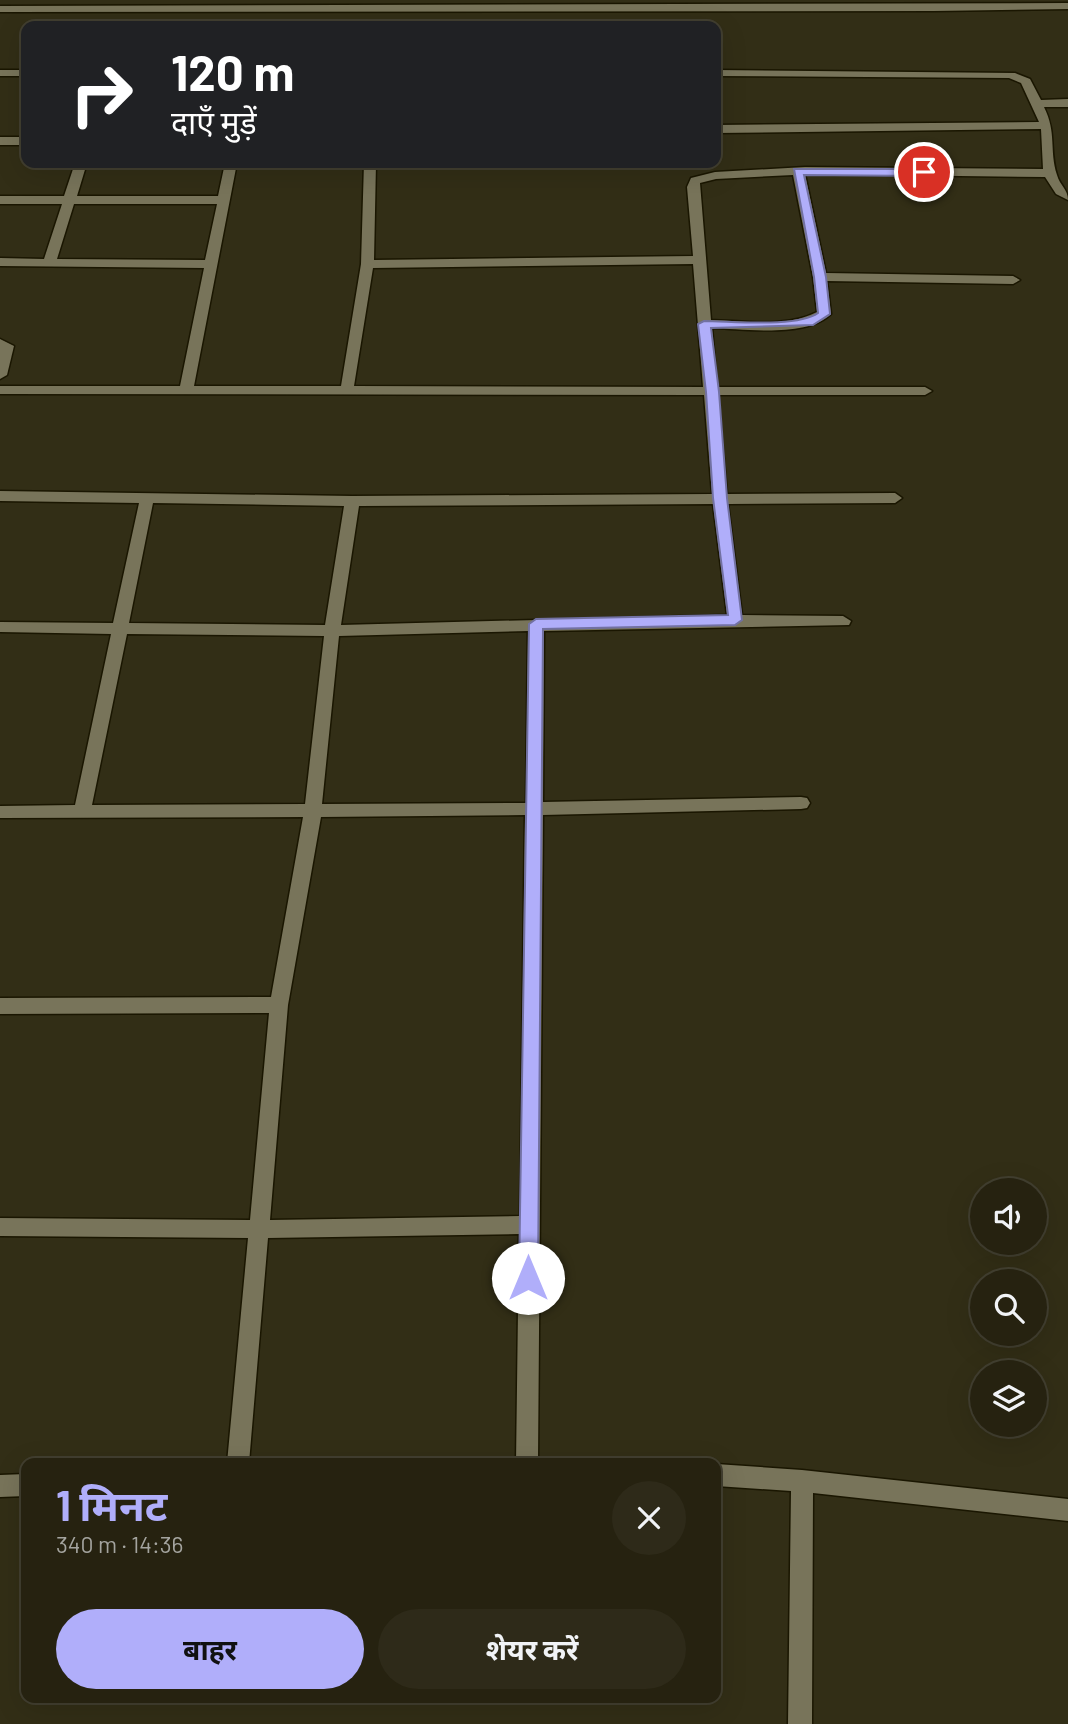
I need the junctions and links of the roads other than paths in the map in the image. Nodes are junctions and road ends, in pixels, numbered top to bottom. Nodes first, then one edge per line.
1 (413, 4) edge
2 (1068, 6) edge
3 (0, 9) edge
4 (0, 73) edge
5 (21, 73) edge
6 (721, 73) edge
7 (1068, 103) edge
8 (1037, 104) junction
9 (1047, 125) junction
10 (721, 129) edge
11 (0, 141) edge
12 (21, 141) edge
13 (79, 168) edge
14 (230, 168) edge
15 (370, 168) edge
16 (798, 171) junction
17 (1050, 173) junction
18 (1068, 196) edge
19 (68, 199) junction
20 (0, 200) edge
21 (225, 200) junction
22 (698, 260) junction
23 (50, 261) junction
24 (0, 262) edge
25 (211, 264) junction
26 (367, 264) junction
27 (820, 277) junction
28 (1013, 280) dead end
29 (704, 324) junction
30 (0, 343) edge
31 (0, 374) edge
32 (186, 389) junction
33 (347, 389) junction
34 (0, 390) edge
35 (925, 391) dead end
36 (713, 392) junction
37 (0, 496) edge
38 (147, 498) junction
39 (720, 498) junction
40 (895, 498) dead end
41 (352, 501) junction
42 (735, 620) junction
43 (843, 621) dead end
44 (536, 624) junction
45 (0, 627) edge
46 (122, 627) junction
47 (332, 631) junction
48 (801, 803) dead end
49 (532, 809) junction
50 (313, 810) junction
51 (0, 812) edge
52 (82, 813) junction
53 (279, 1005) junction
54 (0, 1006) edge
55 (529, 1225) junction
56 (0, 1227) edge
57 (258, 1230) junction
58 (238, 1458) edge
59 (527, 1458) edge
60 (721, 1475) edge
61 (802, 1481) junction
62 (21, 1485) edge
63 (0, 1486) edge
64 (1068, 1510) edge
65 (800, 1724) edge

1 - 2 street
1 - 3 street
4 - 5 street
6 - 8 street
7 - 8 street
8 - 9 street
9 - 10 street
9 - 17 street
11 - 12 street
13 - 19 street
14 - 21 street
15 - 26 street
16 - 17 street
16 - 22 street
16 - 27 street
17 - 18 street
19 - 20 street
19 - 21 street
19 - 23 street
21 - 25 street
22 - 26 street
22 - 29 street
23 - 24 street
23 - 25 street
25 - 32 street
26 - 33 street
27 - 28 street
27 - 29 street
29 - 36 street
30 - 31 street
32 - 33 street
32 - 34 street
33 - 36 street
35 - 36 street
36 - 39 street
37 - 38 street
38 - 41 street
38 - 46 street
39 - 40 street
39 - 41 street
39 - 42 street
41 - 47 street
42 - 43 street
42 - 44 street
44 - 47 street
44 - 49 street
45 - 46 street
46 - 47 street
46 - 52 street
47 - 50 street
48 - 49 street
49 - 50 street
49 - 55 street
50 - 52 street
50 - 53 street
51 - 52 street
53 - 54 street
53 - 57 street
55 - 57 street
55 - 59 street
56 - 57 street
57 - 58 street
60 - 61 street
61 - 64 street
61 - 65 street
62 - 63 street

